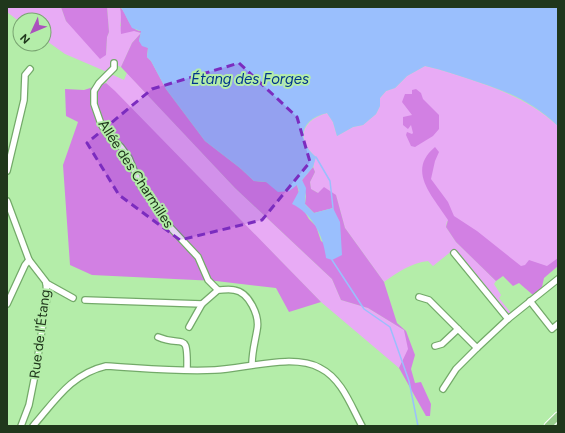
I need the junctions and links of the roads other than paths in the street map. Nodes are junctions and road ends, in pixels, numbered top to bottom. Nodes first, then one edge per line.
1 (114, 66) dead end
2 (30, 69) dead end
3 (7, 139) edge
4 (14, 141) junction
5 (7, 171) edge
6 (7, 201) edge
7 (454, 254) dead end
8 (29, 260) junction
9 (558, 279) edge
10 (46, 283) junction
11 (218, 290) junction
12 (419, 297) dead end
13 (73, 298) dead end
14 (85, 300) dead end
15 (530, 301) junction
16 (7, 304) edge
17 (202, 304) junction
18 (508, 319) junction
19 (558, 324) edge
20 (189, 327) dead end
21 (458, 329) junction
22 (158, 337) dead end
23 (435, 346) dead end
24 (477, 348) junction
25 (252, 364) junction
26 (187, 370) junction
27 (444, 390) dead end
28 (558, 416) edge
29 (20, 426) edge
30 (33, 426) edge
31 (362, 426) edge
32 (548, 426) edge

1 - 11 street, Allée des Charmilles
2 - 4 street
3 - 4 street
4 - 5 street
6 - 8 street, Rue de l'Étang
7 - 18 street
8 - 10 street, Rue de l'Étang
8 - 16 street
9 - 15 street
10 - 13 street
10 - 29 street, Rue de l'Étang
11 - 17 street
11 - 25 street
12 - 21 street
14 - 17 street
15 - 18 street
15 - 19 street
17 - 20 street
18 - 24 street
21 - 23 street
21 - 24 street
22 - 26 street
24 - 27 street
25 - 26 street
25 - 31 street
26 - 30 street
28 - 32 main road

